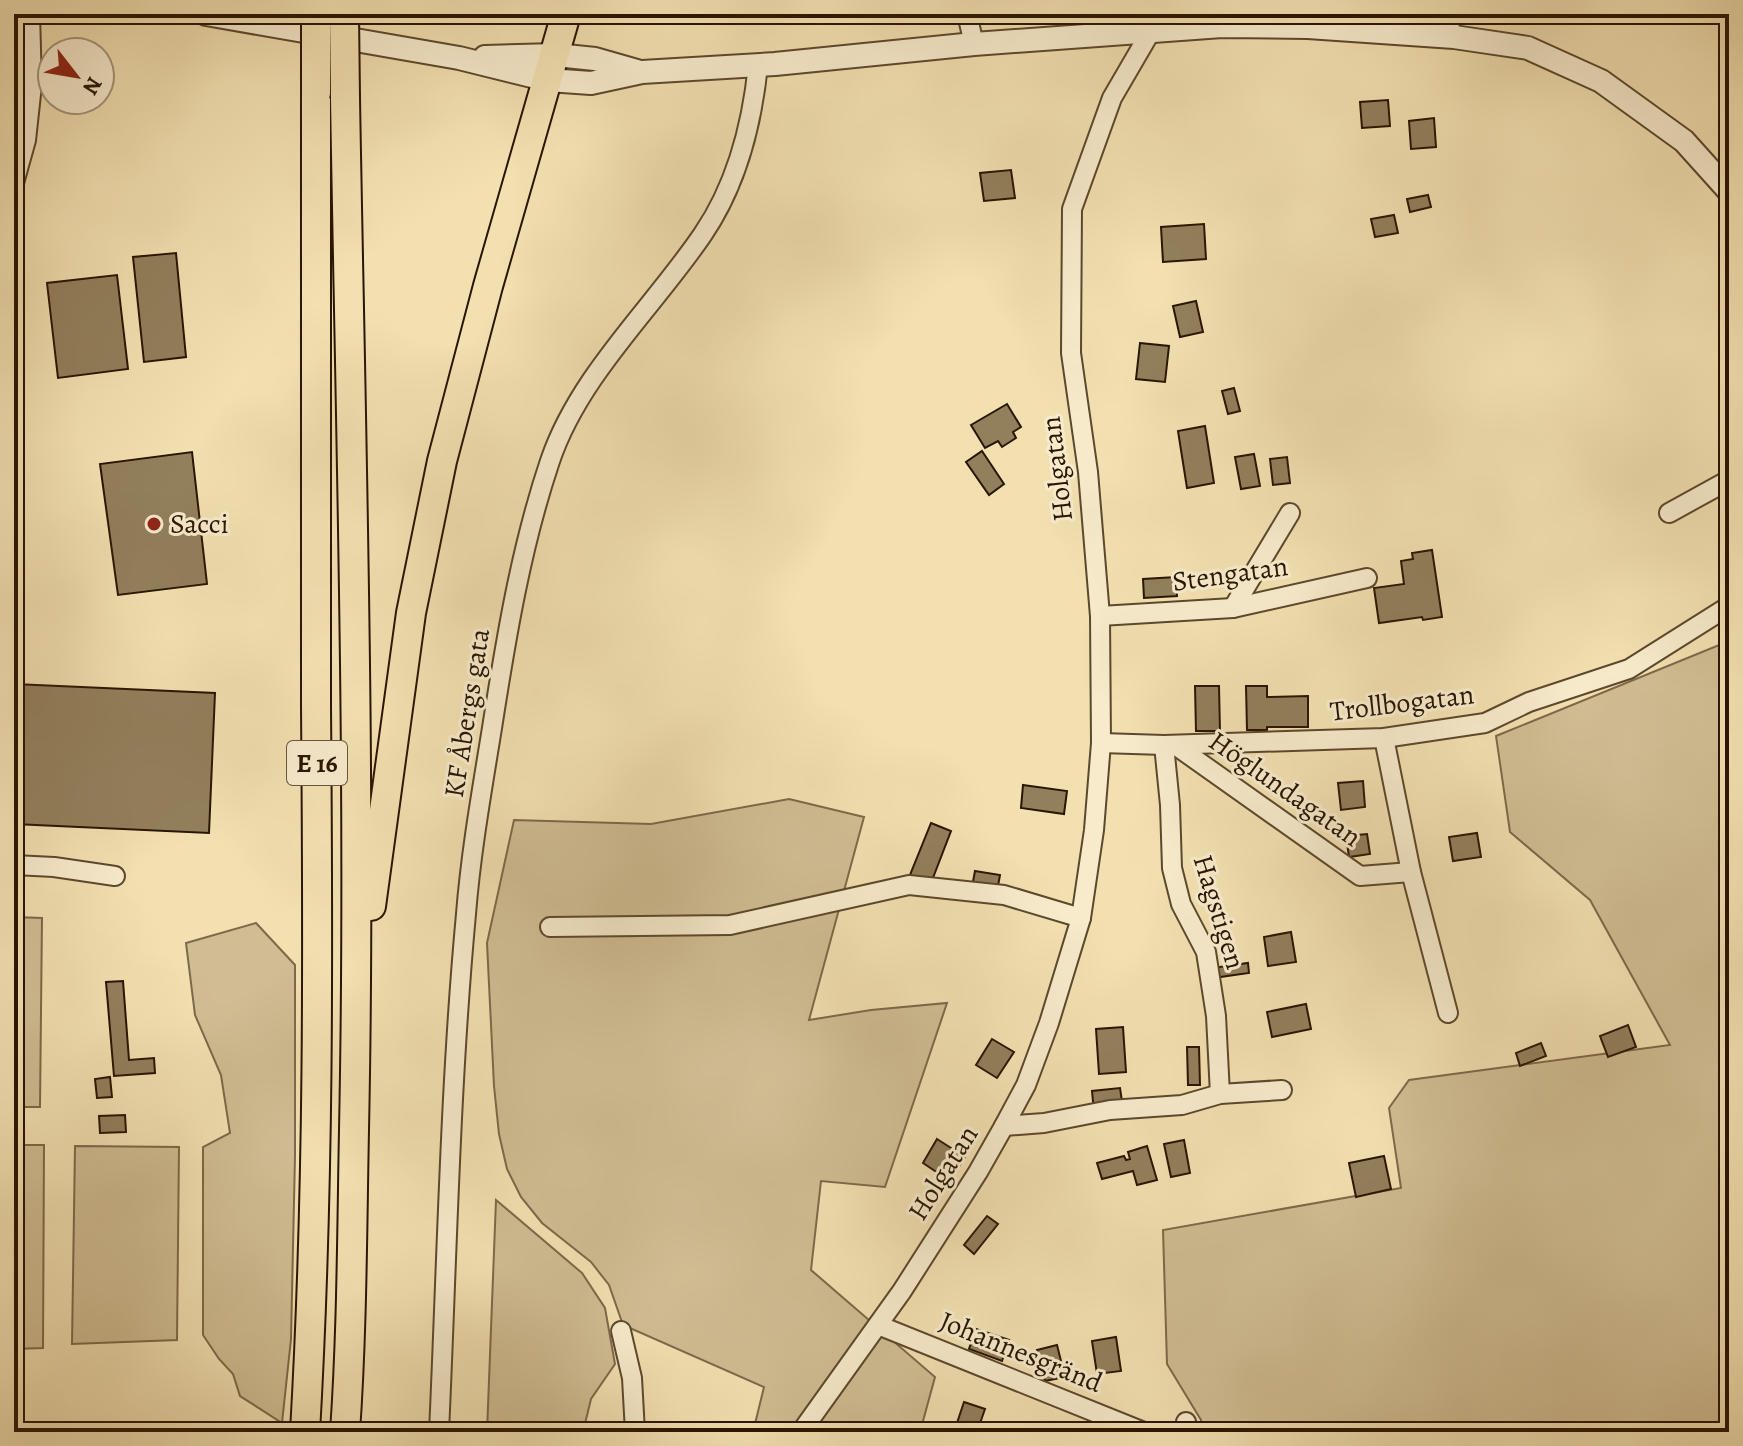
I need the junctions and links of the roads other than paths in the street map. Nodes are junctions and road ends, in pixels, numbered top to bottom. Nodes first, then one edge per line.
1 (30, 14) edge
2 (206, 14) edge
3 (316, 14) edge
4 (344, 14) edge
5 (566, 14) edge
6 (967, 14) edge
7 (1443, 14) edge
8 (1221, 20) edge
9 (1151, 31) junction
10 (1454, 37) junction
11 (974, 44) junction
12 (758, 65) junction
13 (552, 68) junction
14 (14, 183) edge
15 (1729, 191) edge
16 (1729, 480) edge
17 (1290, 513) dead end
18 (1669, 513) dead end
19 (1367, 578) dead end
20 (1729, 606) edge
21 (1233, 608) junction
22 (1100, 616) junction
23 (1384, 738) junction
24 (1101, 743) junction
25 (1170, 745) junction
26 (14, 865) edge
27 (1411, 872) junction
28 (115, 876) dead end
29 (1081, 918) junction
30 (550, 927) dead end
31 (357, 1010) junction
32 (1448, 1013) dead end
33 (1282, 1090) dead end
34 (1220, 1094) junction
35 (1004, 1126) junction
36 (878, 1325) junction
37 (621, 1331) dead end
38 (305, 1432) edge
39 (345, 1432) edge
40 (439, 1432) edge
41 (635, 1432) edge
42 (801, 1432) edge
43 (1144, 1432) edge

1 - 14 street
2 - 13 street
3 - 38 highway, E 16, bridge
4 - 31 highway, E 16, bridge
5 - 13 highway
6 - 11 street
7 - 10 street
8 - 9 street
8 - 10 street
9 - 11 street
9 - 22 street, Holgatan
10 - 15 street
11 - 12 street
12 - 13 street
12 - 40 street, KF Åbergs gata
13 - 31 highway
16 - 18 street
17 - 21 street
19 - 21 street, Stengatan
20 - 23 street, Trollbogatan
21 - 22 street, Stengatan
22 - 24 street, Holgatan
23 - 25 street, Trollbogatan
23 - 27 street, Höglundagatan
24 - 25 street, Trollbogatan
24 - 29 street, Holgatan
25 - 27 street, Höglundagatan
25 - 34 street, Hagstigen
26 - 28 street
27 - 32 street, Höglundagatan
29 - 30 street
29 - 35 street, Holgatan
31 - 39 highway, E 16
33 - 34 street
34 - 35 street
35 - 36 street, Holgatan
36 - 42 street, Holgatan
36 - 43 street, Johannesgränd
37 - 41 street

